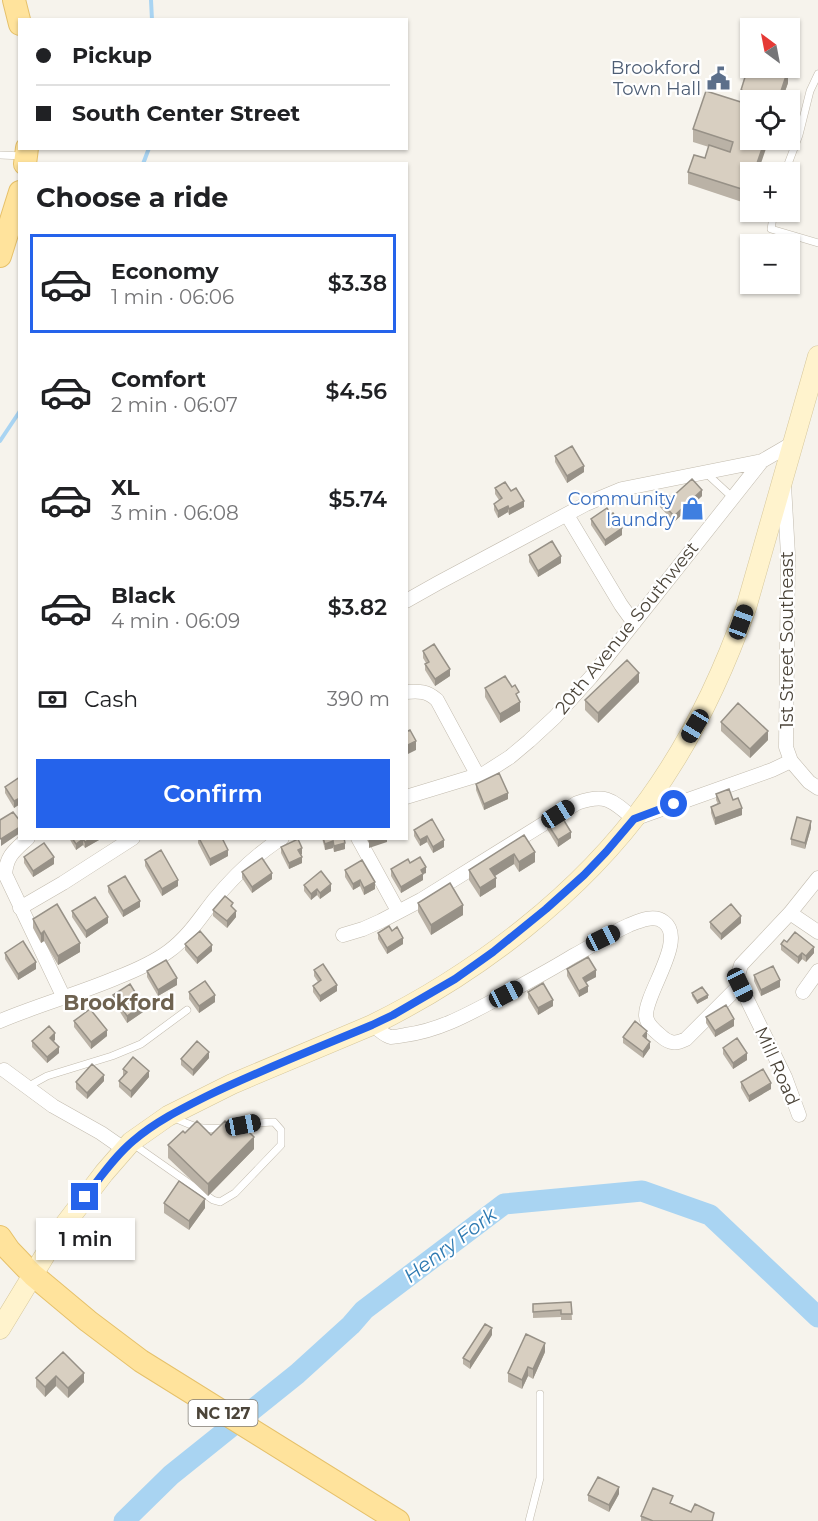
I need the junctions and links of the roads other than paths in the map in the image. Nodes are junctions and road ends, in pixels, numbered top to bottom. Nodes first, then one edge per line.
1 (14, 0) edge
2 (18, 18) edge
3 (818, 74) edge
4 (0, 154) edge
5 (26, 156) edge
6 (789, 162) edge
7 (18, 198) edge
8 (772, 222) edge
9 (2, 242) edge
10 (818, 243) edge
11 (818, 356) edge
12 (793, 443) junction
13 (762, 461) junction
14 (706, 473) junction
15 (783, 480) junction
16 (732, 497) junction
17 (567, 514) junction
18 (408, 601) edge
19 (634, 623) junction
20 (408, 692) edge
21 (791, 761) junction
22 (477, 774) junction
23 (818, 788) edge
24 (408, 796) edge
25 (634, 819) junction
26 (26, 840) edge
27 (125, 840) edge
28 (279, 840) edge
29 (359, 840) edge
30 (818, 878) edge
31 (20, 908) junction
32 (398, 911) junction
33 (790, 913) junction
34 (818, 932) edge
35 (343, 935) dead end
36 (818, 971) edge
37 (740, 985) junction
38 (803, 992) dead end
39 (64, 998) junction
40 (187, 1010) dead end
41 (0, 1021) edge
42 (372, 1025) junction
43 (4, 1070) dead end
44 (27, 1087) junction
45 (799, 1115) dead end
46 (168, 1116) junction
47 (128, 1146) junction
48 (0, 1237) edge
49 (33, 1275) junction
50 (0, 1329) edge
51 (540, 1394) dead end
52 (398, 1521) edge
53 (529, 1521) edge

1 - 2 main road
3 - 6 lane
4 - 5 lane
7 - 9 main road
8 - 10 lane
11 - 12 street
12 - 13 street
12 - 15 street
13 - 14 street
13 - 16 street, 20th Avenue Southwest
14 - 16 lane
14 - 17 street
15 - 21 street, 1st Street Southeast
15 - 25 street
16 - 19 street, 20th Avenue Southwest
17 - 18 street
17 - 19 street
19 - 22 street, 20th Avenue Southwest
20 - 22 street
21 - 23 street
21 - 25 street
22 - 24 street, 20th Avenue Southwest
25 - 32 street
25 - 42 street
26 - 31 street
27 - 31 street
28 - 39 street
29 - 32 street
30 - 33 street
31 - 39 street
32 - 35 street
33 - 34 street
33 - 37 street
36 - 38 street
37 - 42 street
37 - 45 street, Mill Road
39 - 41 street
40 - 44 lane
42 - 46 street
43 - 44 street
44 - 47 street
46 - 47 street
46 - 47 lane
47 - 49 street
48 - 49 main road, NC 127
49 - 50 street
49 - 52 main road, NC 127
51 - 53 lane

